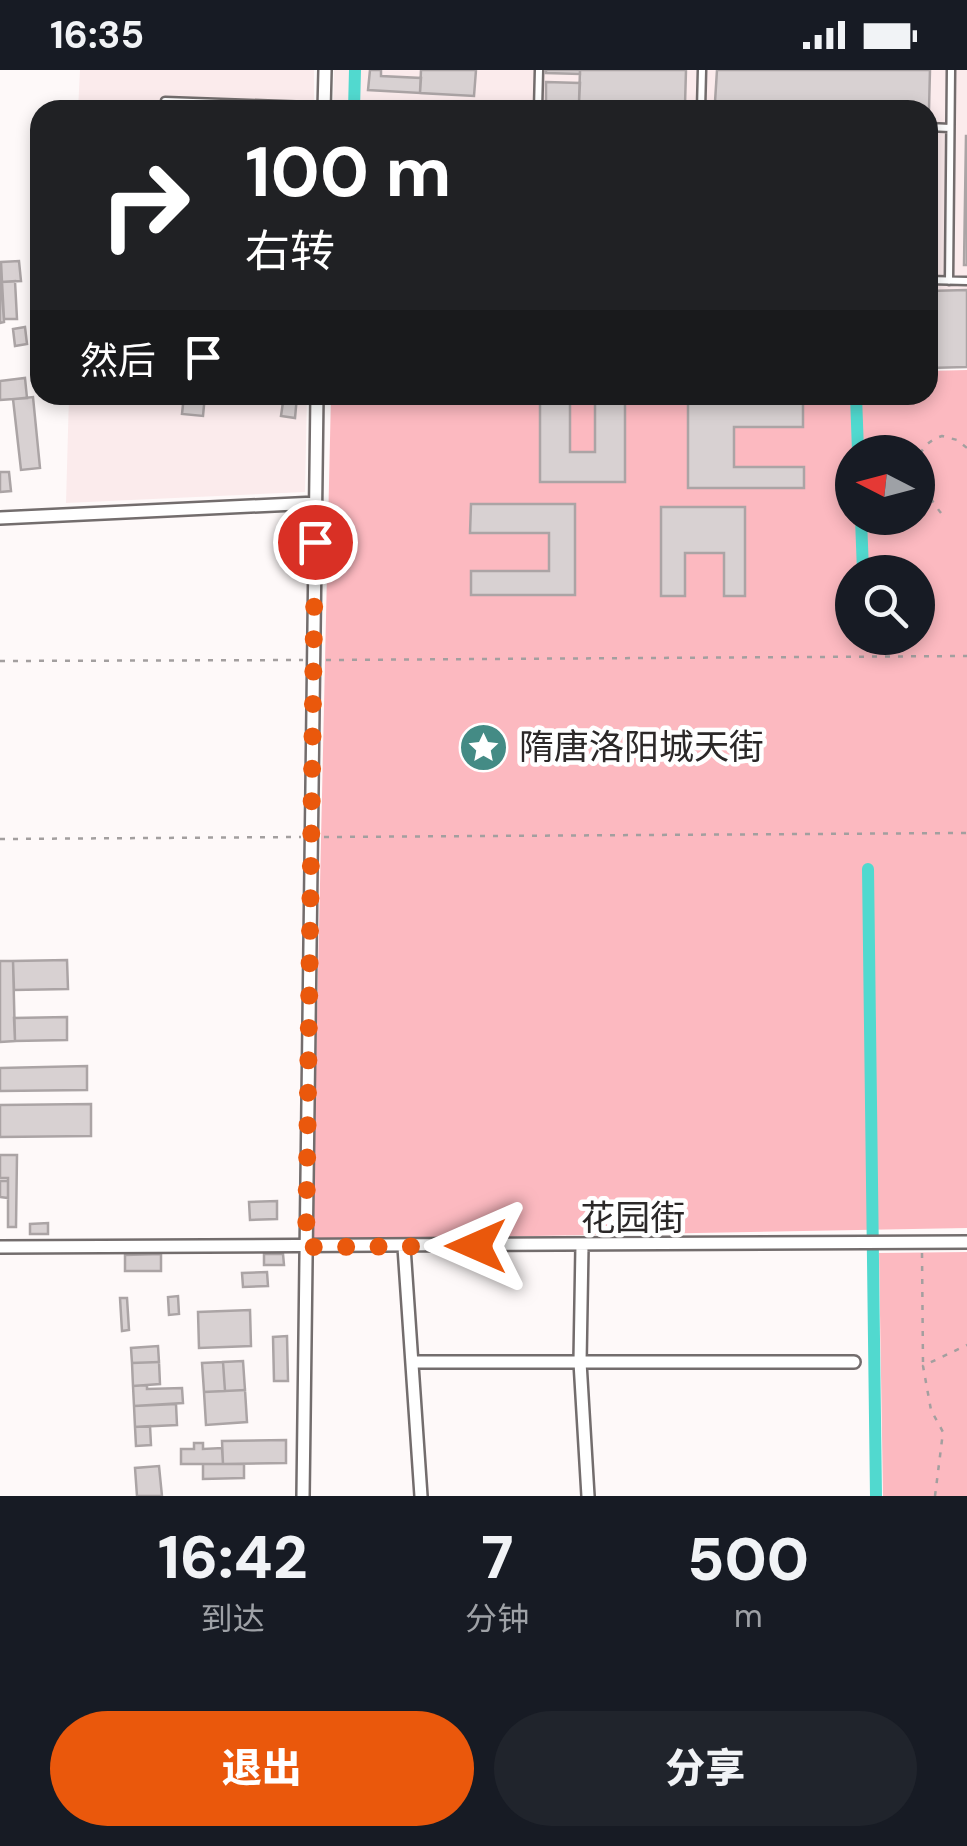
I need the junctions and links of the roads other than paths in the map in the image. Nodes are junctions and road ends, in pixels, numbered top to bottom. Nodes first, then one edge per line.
1 (325, 70) edge
2 (539, 70) edge
3 (702, 70) edge
4 (951, 70) edge
5 (324, 100) edge
6 (538, 100) edge
7 (701, 100) edge
8 (938, 128) edge
9 (950, 128) junction
10 (938, 280) edge
11 (950, 281) junction
12 (967, 281) edge
13 (317, 405) edge
14 (316, 503) junction
15 (0, 518) edge
16 (967, 1242) edge
17 (582, 1246) junction
18 (0, 1247) edge
19 (306, 1247) junction
20 (404, 1247) junction
21 (412, 1362) junction
22 (580, 1362) junction
23 (854, 1362) dead end
24 (303, 1496) edge
25 (421, 1496) edge
26 (588, 1496) edge

1 - 5 street
2 - 6 lane
3 - 7 lane
4 - 9 lane
8 - 9 lane
9 - 11 lane
10 - 11 lane
11 - 12 lane
13 - 14 street
14 - 15 street
14 - 19 street
16 - 17 street, 花园街
17 - 20 street, 花园街
17 - 22 street
18 - 19 street, 花园街
19 - 20 street, 花园街
19 - 24 street
20 - 21 street
21 - 22 street
21 - 25 street
22 - 23 street
22 - 26 street

